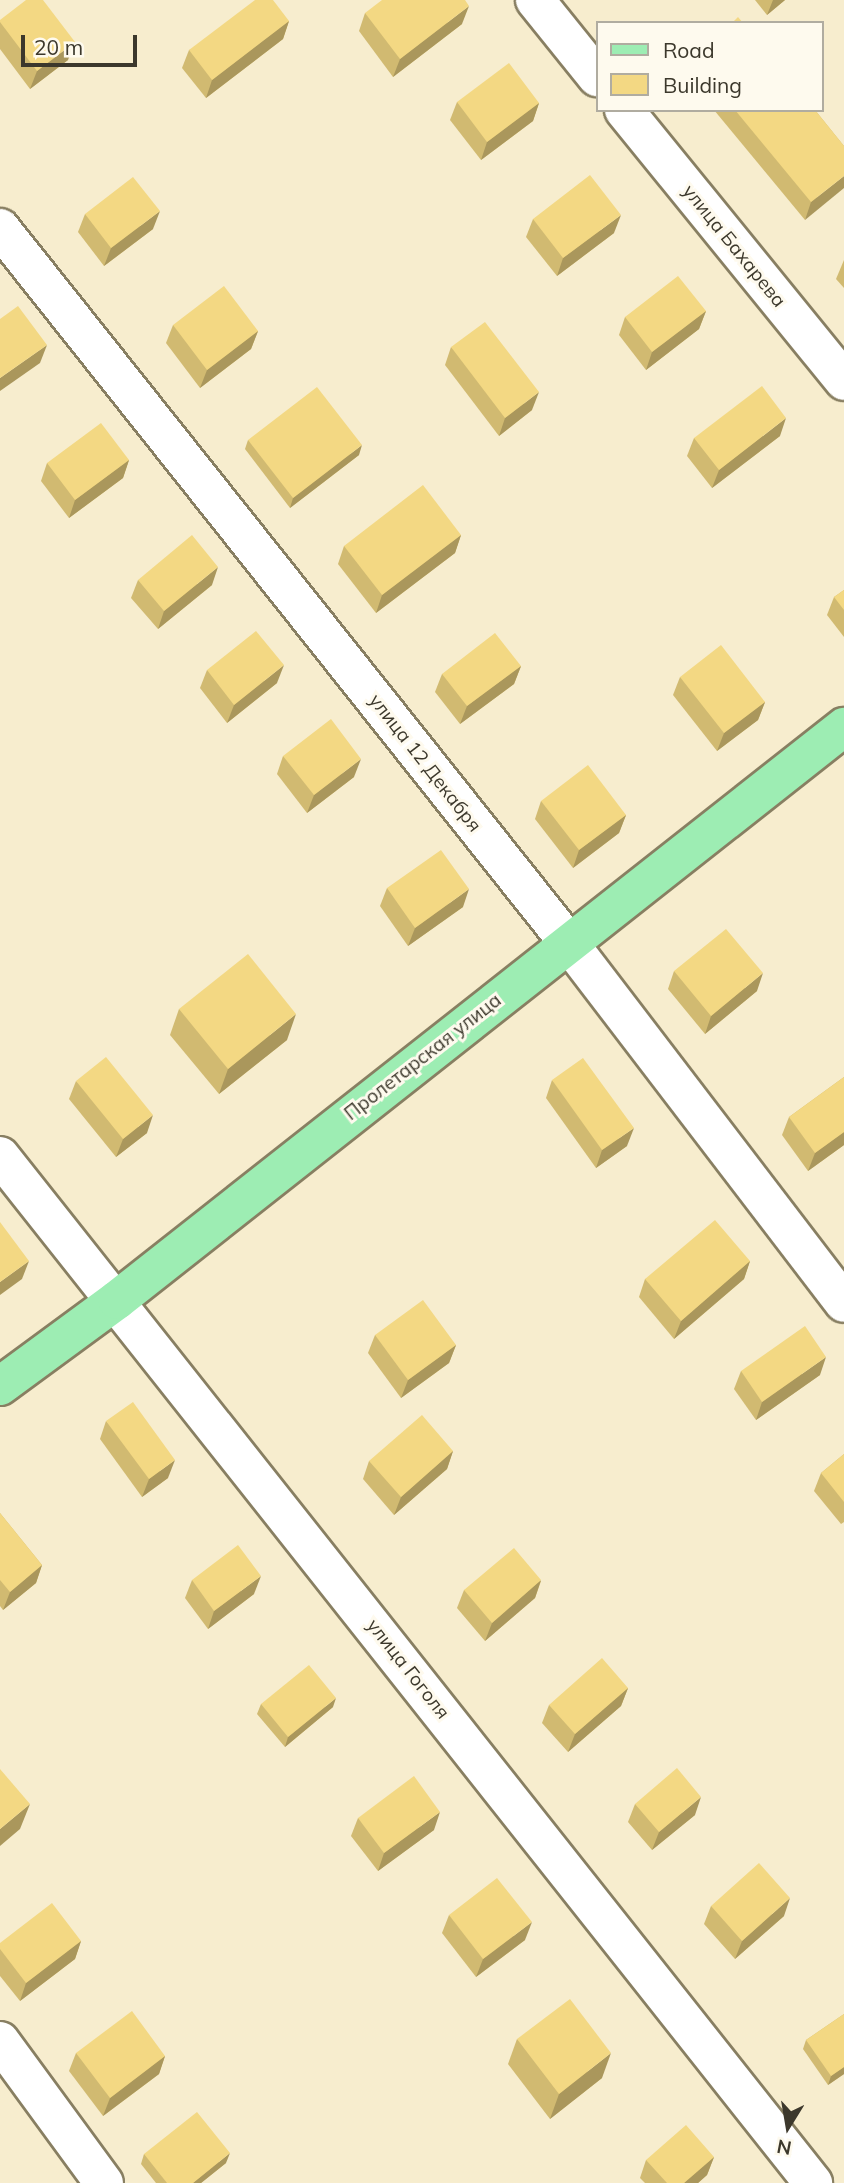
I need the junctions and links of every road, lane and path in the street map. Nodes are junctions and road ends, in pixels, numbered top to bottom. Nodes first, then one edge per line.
1 (535, 0) edge
2 (596, 76) edge
3 (626, 112) edge
4 (0, 228) edge
5 (844, 381) edge
6 (844, 727) edge
7 (568, 942) junction
8 (0, 1156) edge
9 (117, 1300) junction
10 (844, 1303) edge
11 (0, 1386) edge
12 (0, 2041) edge
13 (104, 2183) edge
14 (813, 2183) edge

1 - 2 street
3 - 5 street, улица Бахарева
4 - 7 street, улица 12 Декабря
6 - 7 main road, Пролетарская улица
7 - 9 main road, Пролетарская улица
7 - 10 street, улица 12 Декабря
8 - 9 street, улица Гоголя
9 - 11 main road, Пролетарская улица
9 - 14 street, улица Гоголя
12 - 13 street

